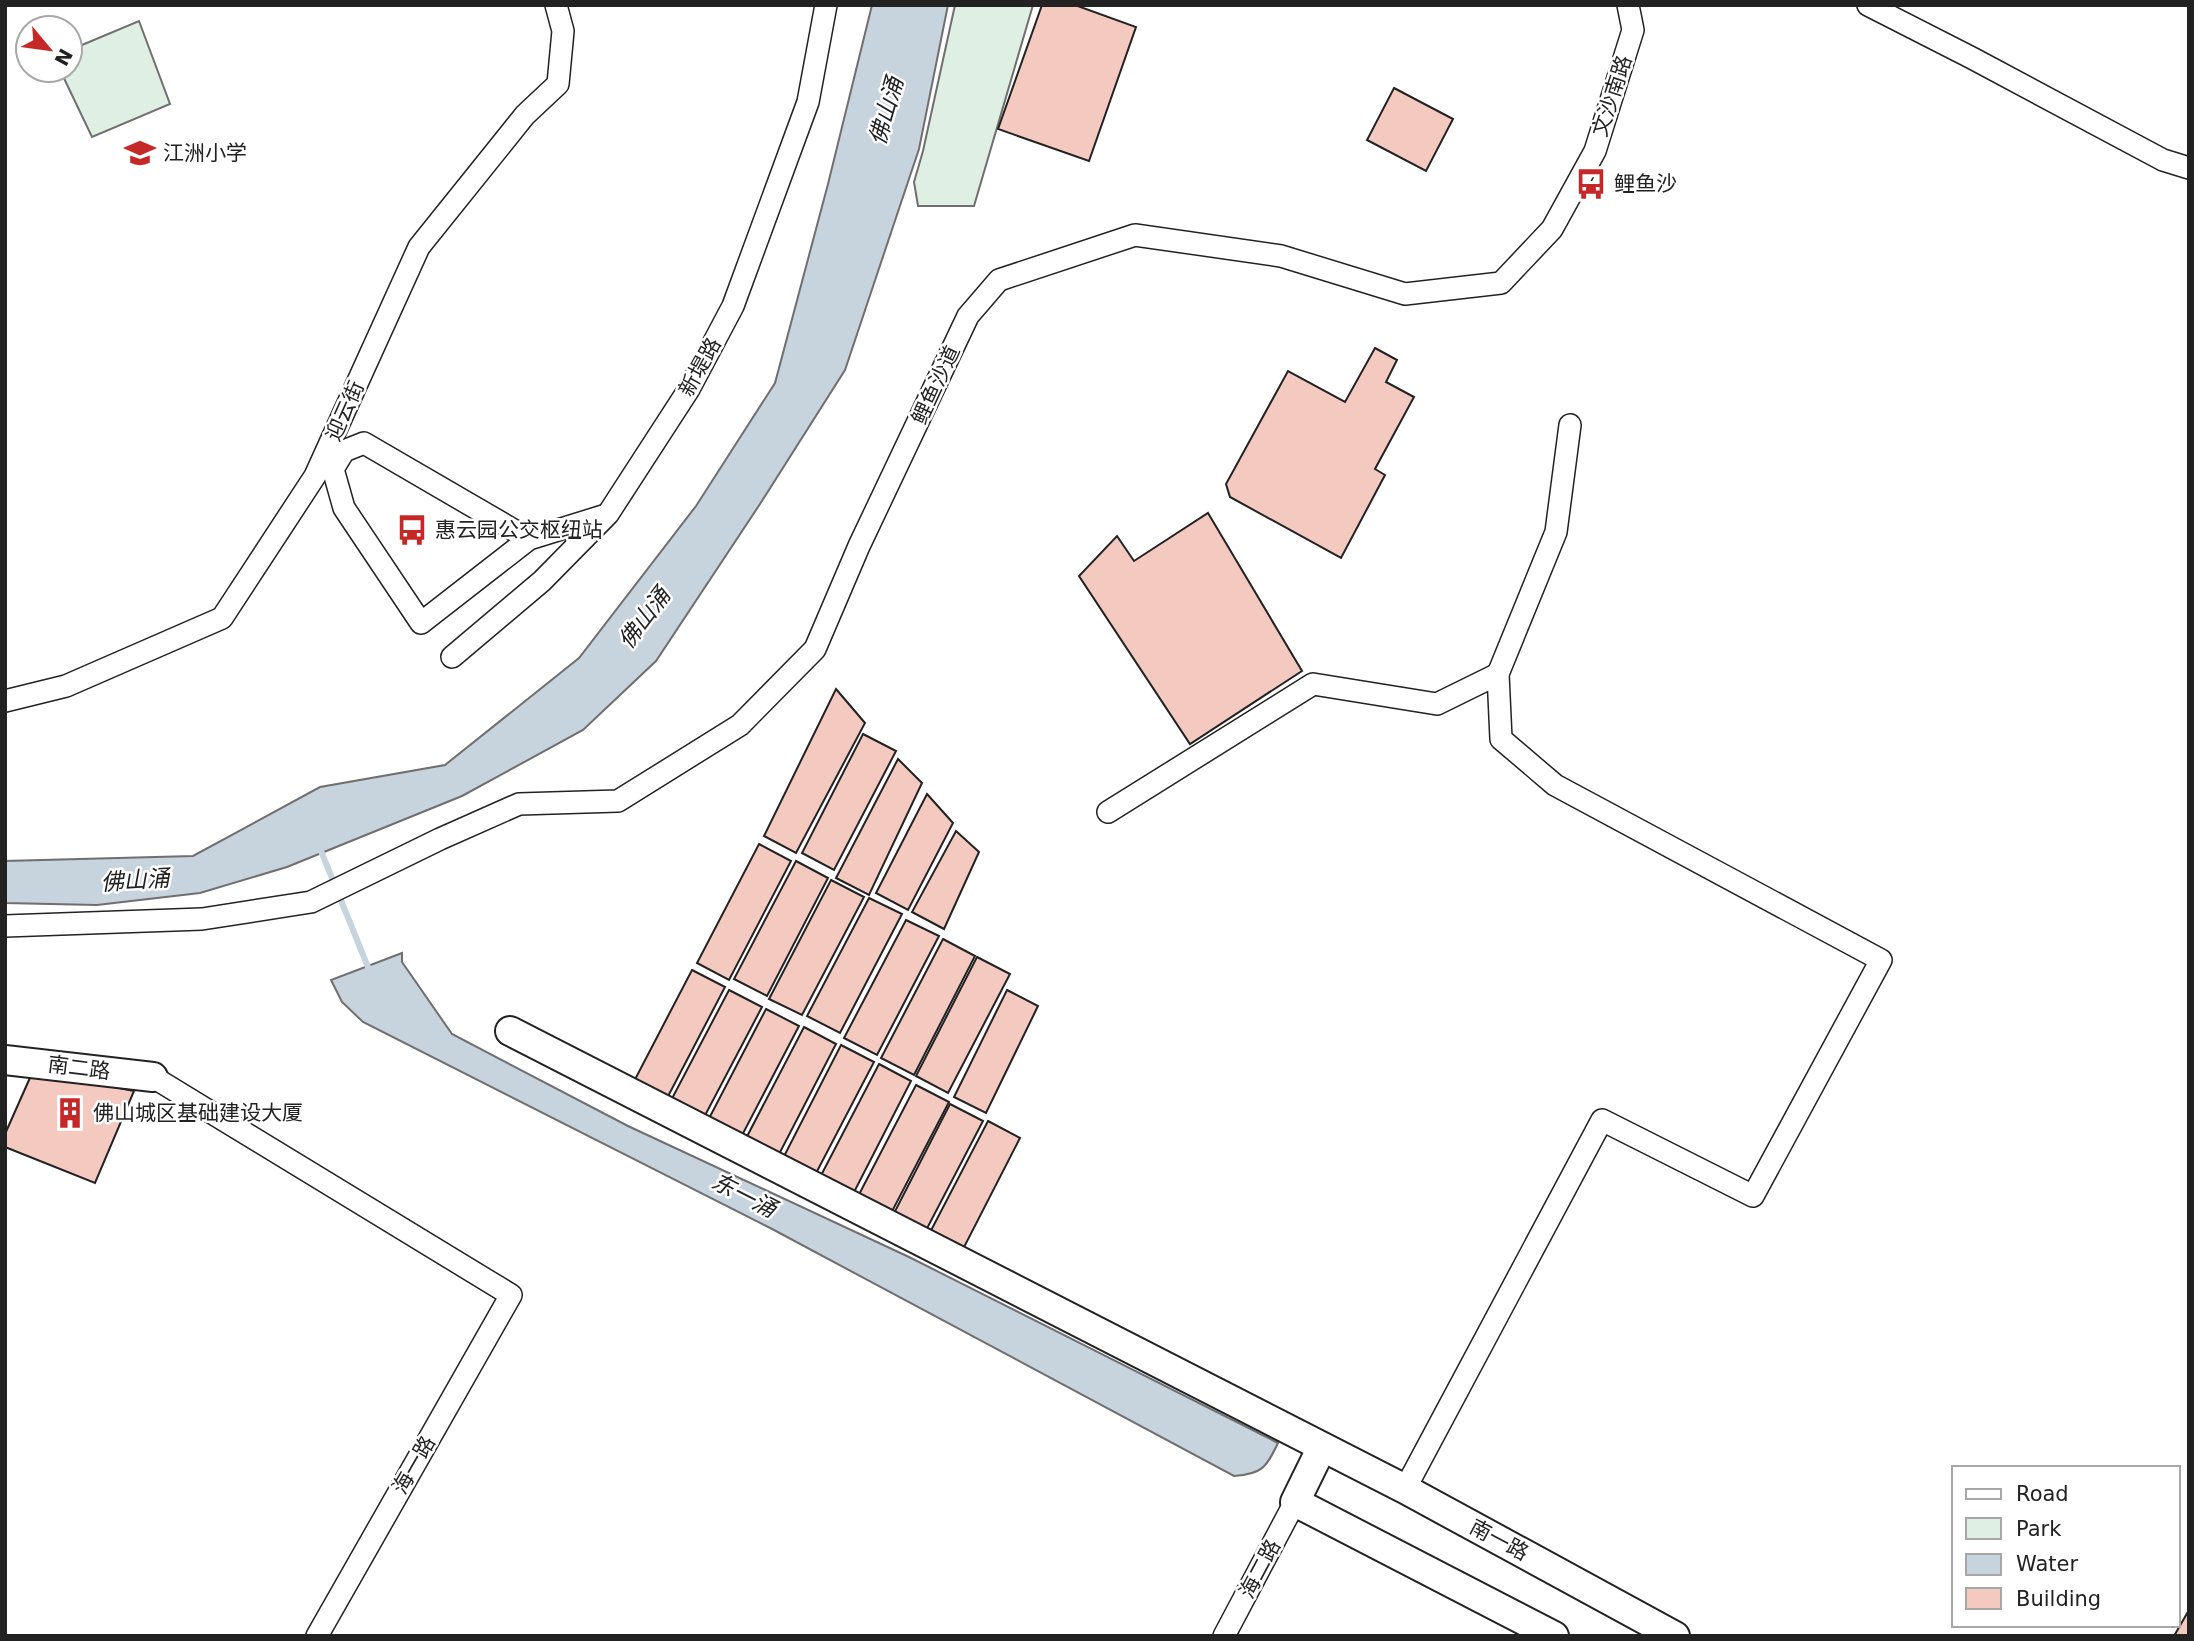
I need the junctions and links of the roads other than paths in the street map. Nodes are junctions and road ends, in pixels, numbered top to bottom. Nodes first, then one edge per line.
1 (556, 5) edge
2 (826, 5) edge
3 (1628, 5) edge
4 (1868, 5) edge
5 (2189, 168) edge
6 (1501, 283) joint
7 (1570, 425) dead end
8 (608, 514) junction
9 (529, 539) junction
10 (452, 657) dead end
11 (1498, 674) junction
12 (5, 701) edge
13 (1108, 812) dead end
14 (5, 926) edge
15 (510, 1031) dead end
16 (5, 1060) edge
17 (153, 1077) joint
18 (1322, 1447) junction
19 (1405, 1489) junction
20 (1296, 1502) junction
21 (317, 1636) edge
22 (1224, 1636) edge
23 (1554, 1636) edge
24 (1675, 1636) edge

1 - 12 street, 迎云街
2 - 8 street, 新堤路
3 - 6 street, 文沙南路
4 - 5 street
6 - 14 street, 鲤鱼沙道
7 - 11 street
8 - 9 street
8 - 10 street, 新堤路
9 - 9 street
11 - 13 street
11 - 19 street
15 - 18 main road, 南一路
16 - 17 main road, 南二路
17 - 21 street, 海一路
18 - 19 main road, 南一路
18 - 20 main road
19 - 24 main road, 南一路
20 - 22 street, 海二路
20 - 23 main road

